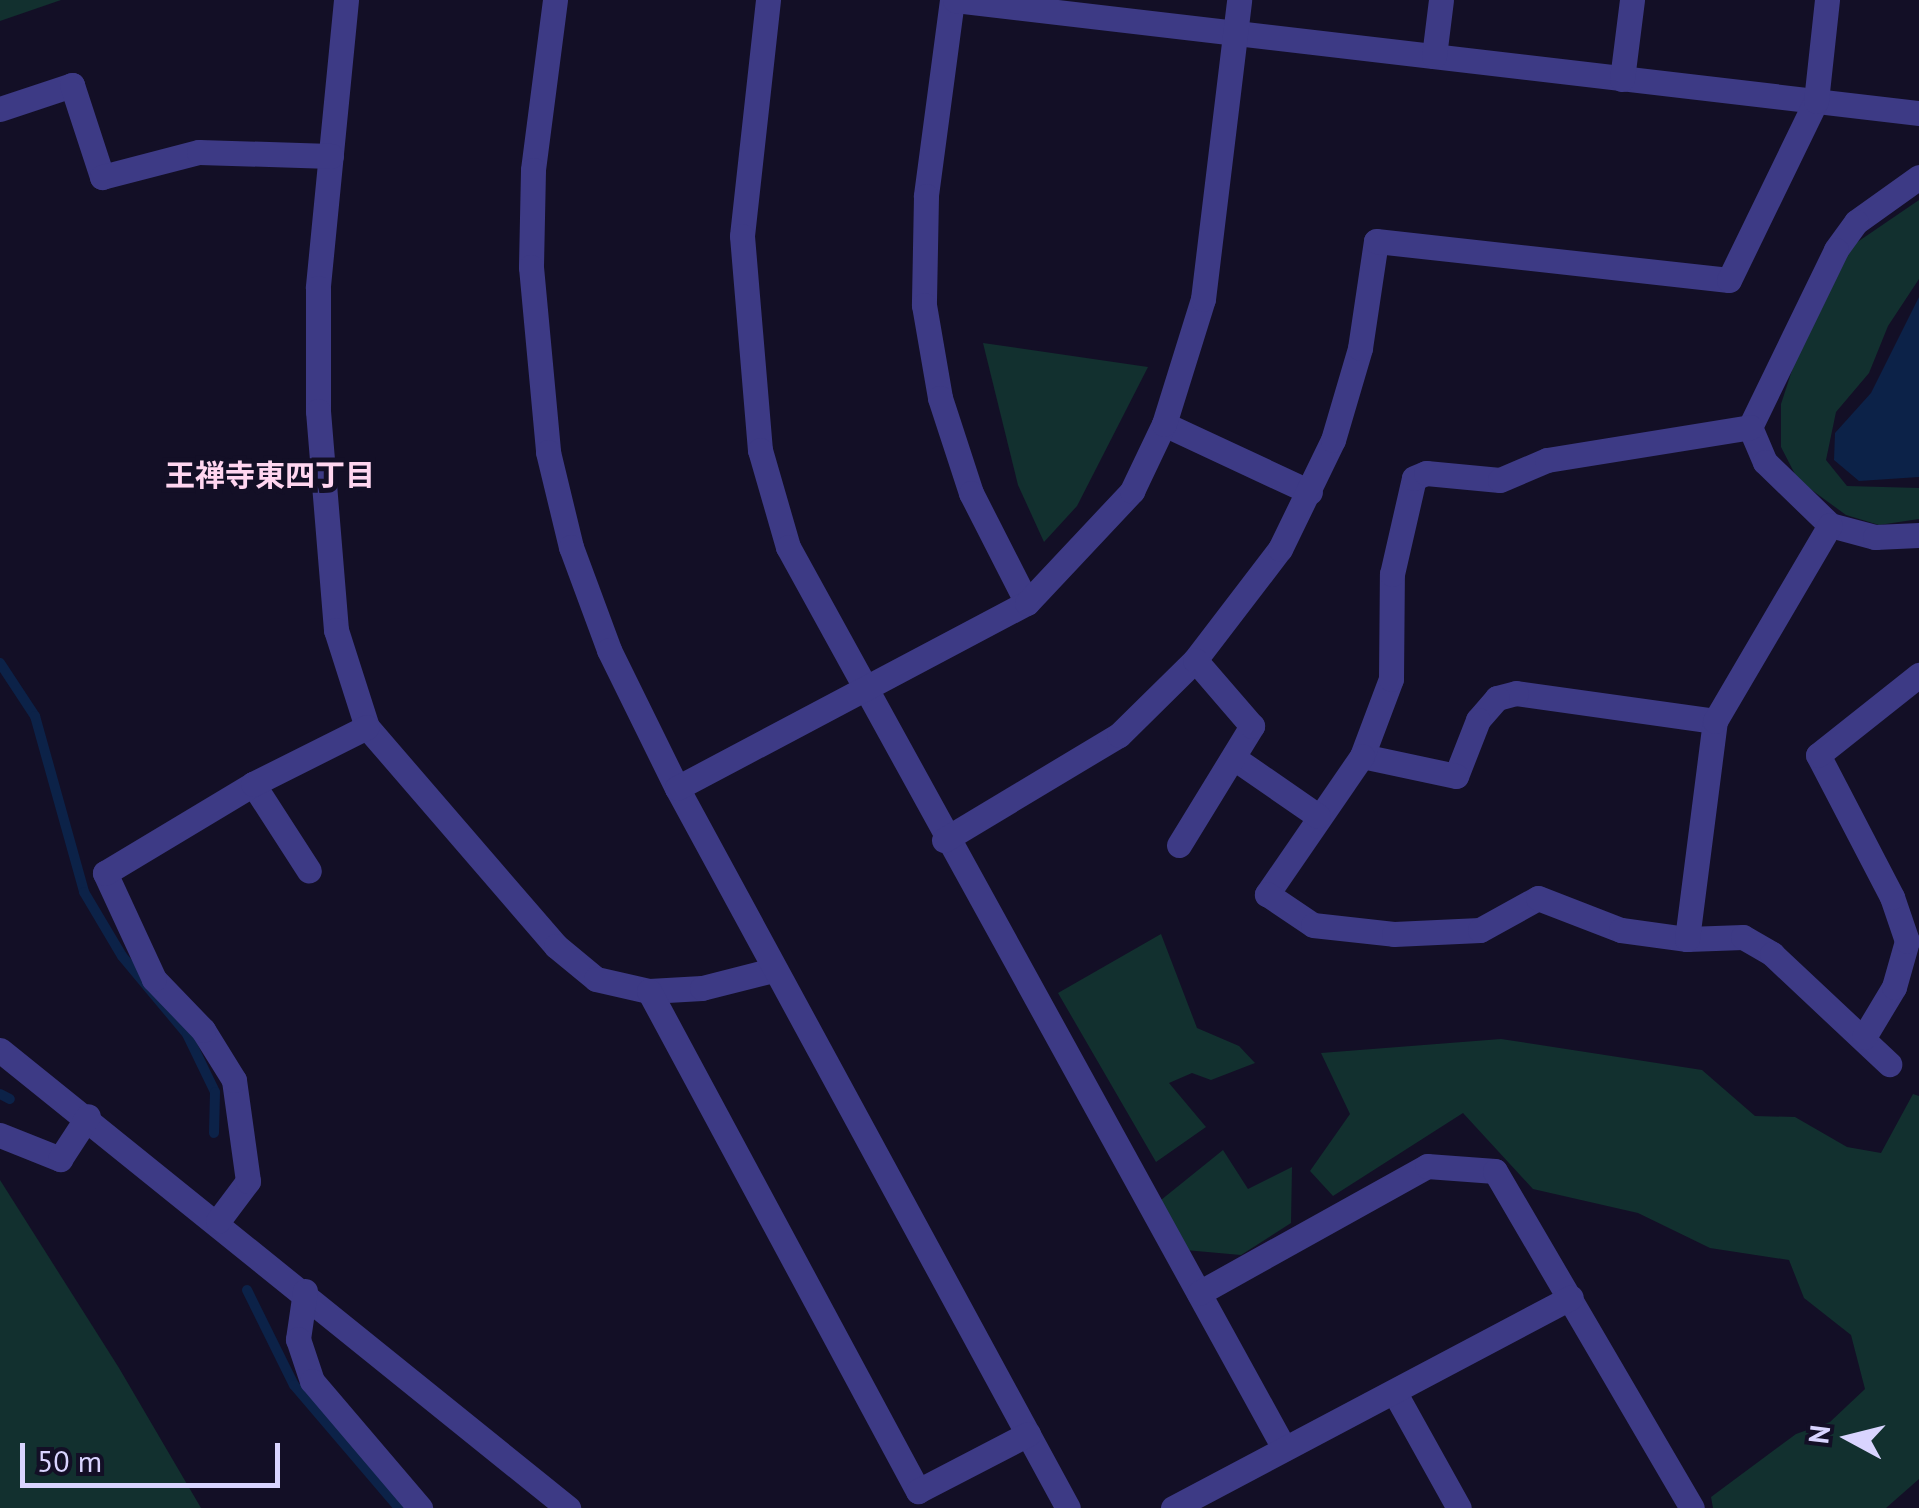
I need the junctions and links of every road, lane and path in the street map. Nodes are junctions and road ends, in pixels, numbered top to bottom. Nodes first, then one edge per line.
1 (346, 0) edge
2 (555, 0) edge
3 (768, 0) edge
4 (954, 0) edge
5 (1239, 0) edge
6 (1441, 0) edge
7 (1632, 0) edge
8 (1827, 0) edge
9 (1057, 6) edge
10 (1235, 33) junction
11 (1434, 56) junction
12 (1622, 78) junction
13 (1816, 101) junction
14 (0, 109) edge
15 (1919, 113) edge
16 (331, 156) junction
17 (1919, 177) edge
18 (1164, 424) junction
19 (1750, 427) junction
20 (1310, 492) junction
21 (1830, 525) junction
22 (1919, 535) edge
23 (1027, 603) junction
24 (1195, 660) junction
25 (1919, 676) edge
26 (862, 692) junction
27 (1715, 721) junction
28 (367, 726) junction
29 (1362, 756) junction
30 (1234, 758) junction
31 (253, 784) junction
32 (676, 788) junction
33 (1318, 816) junction
34 (944, 840) junction
35 (1179, 845) dead end
36 (310, 871) dead end
37 (1687, 939) junction
38 (774, 970) junction
39 (649, 990) junction
40 (1864, 1037) junction
41 (0, 1050) edge
42 (1889, 1064) dead end
43 (88, 1116) junction
44 (0, 1136) edge
45 (218, 1221) junction
46 (305, 1292) junction
47 (1199, 1293) junction
48 (1572, 1298) junction
49 (1396, 1395) junction
50 (1028, 1434) junction
51 (1284, 1448) junction
52 (420, 1508) edge
53 (568, 1508) edge
54 (1068, 1508) edge
55 (1173, 1508) edge
56 (1458, 1508) edge
57 (1692, 1508) edge

1 - 16 street
2 - 32 street
3 - 26 street
4 - 9 street
4 - 23 street
5 - 10 street
6 - 11 street
7 - 12 street
8 - 13 street
9 - 10 street
10 - 11 street
10 - 18 street
11 - 12 street
12 - 13 street
13 - 15 street
13 - 20 street
14 - 16 street
16 - 28 street
17 - 19 street
18 - 20 street
18 - 23 street
19 - 21 street
19 - 29 street
20 - 24 street
21 - 22 street
21 - 27 street
23 - 26 street
24 - 30 street
24 - 34 street
25 - 40 street
26 - 32 street
26 - 34 street
27 - 29 street
27 - 37 street
28 - 31 street
28 - 39 street
29 - 33 street
30 - 33 street
30 - 35 street
31 - 36 street
31 - 45 street
32 - 38 street
33 - 37 street
34 - 47 street
37 - 40 street
38 - 39 street
38 - 50 street
39 - 50 street
40 - 42 street
41 - 43 street
43 - 44 street
43 - 45 street
45 - 46 street
46 - 52 street
46 - 53 street
47 - 48 street
47 - 51 street
48 - 49 street
48 - 57 street
49 - 51 street
49 - 56 street
50 - 54 street
51 - 55 street

